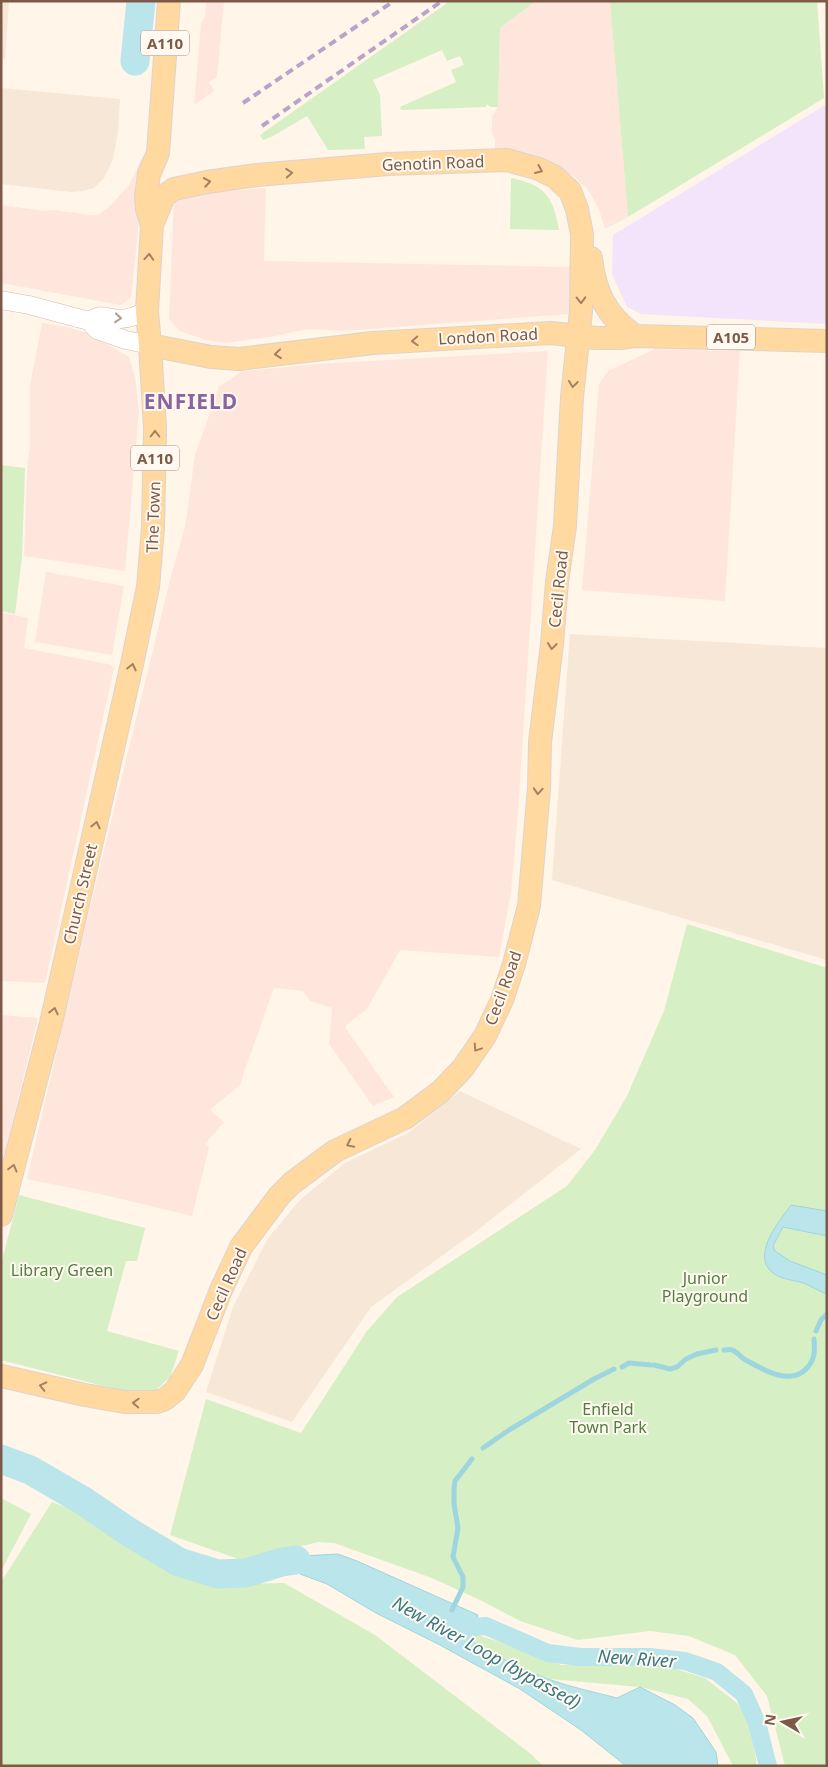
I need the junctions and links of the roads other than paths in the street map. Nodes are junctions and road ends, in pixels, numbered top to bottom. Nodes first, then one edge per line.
1 (169, 1) edge
2 (158, 153) junction
3 (174, 189) junction
4 (154, 220) junction
5 (582, 234) junction
6 (1, 300) edge
7 (147, 311) junction
8 (89, 320) junction
9 (579, 336) junction
10 (635, 336) junction
11 (827, 341) edge
12 (150, 345) junction
13 (150, 570) joint
14 (1, 1215) edge
15 (1, 1376) edge

1 - 2 main road, A110
2 - 3 main road, A110
2 - 4 main road, A110
3 - 4 main road
3 -> 5 main road, Genotin Road
7 -> 4 main road
5 -> 9 main road, Genotin Road
5 - 10 main road
6 - 8 street
8 -> 7 street
7 - 12 main road, A110
8 - 12 street
9 - 10 main road, London Road / A105
9 -> 12 main road, London Road
9 -> 15 main road, Cecil Road
10 - 11 main road, London Road / A105
13 -> 12 main road, The Town / A110
14 -> 13 main road, Church Street

